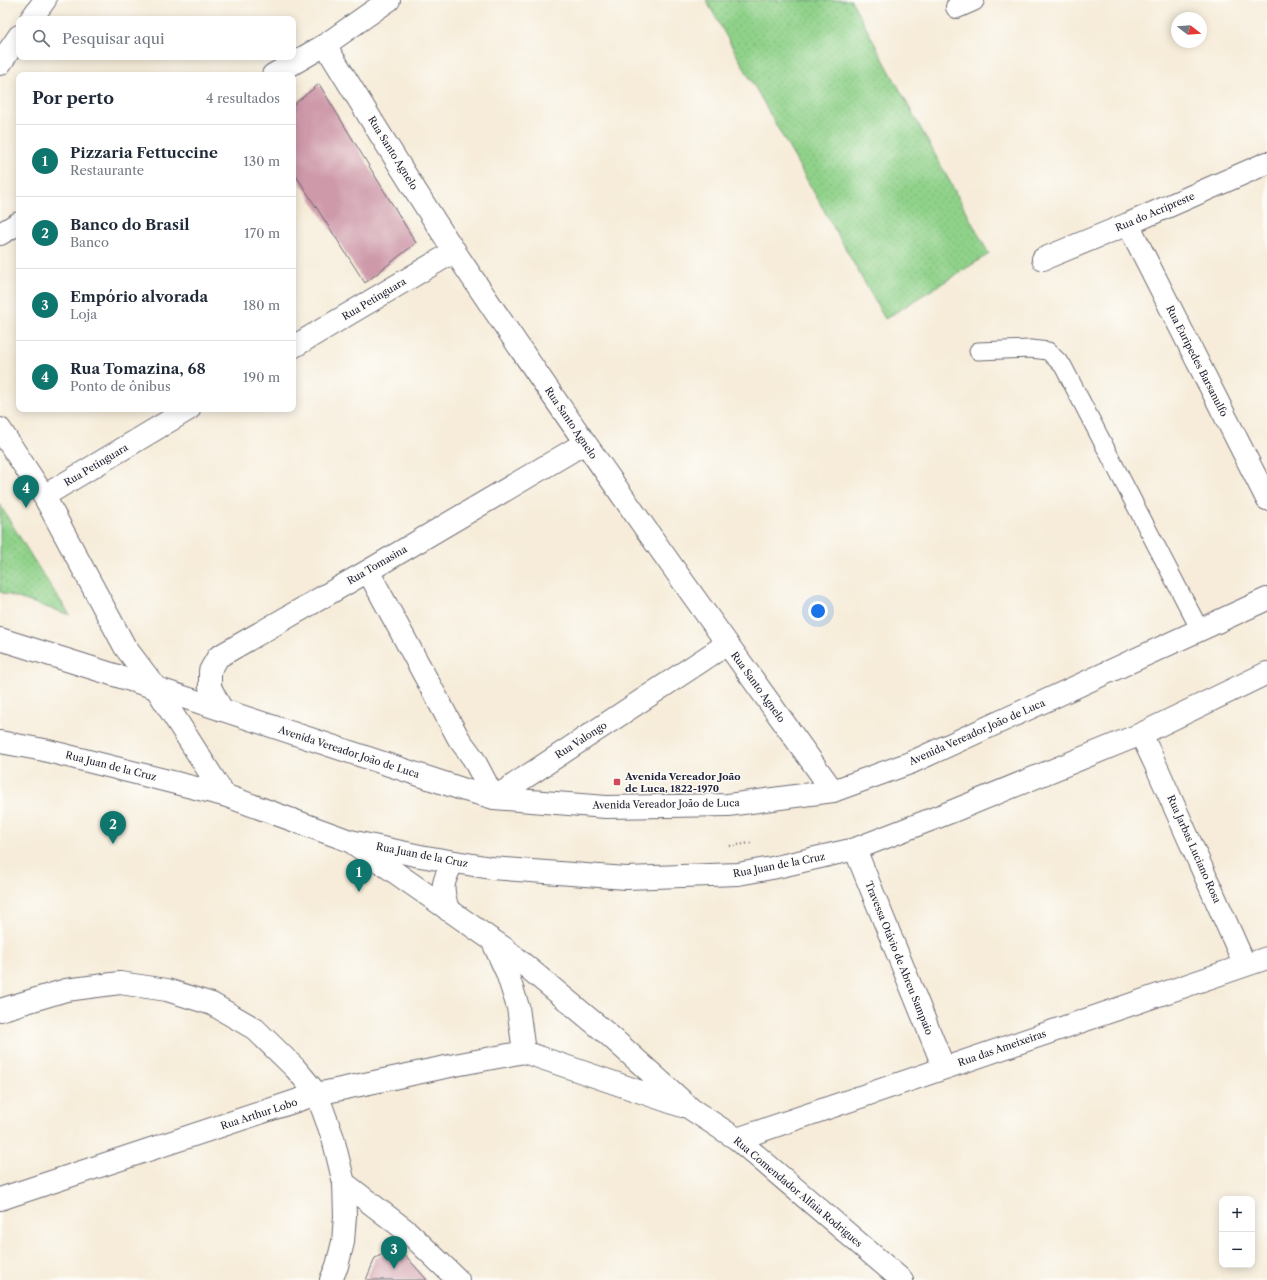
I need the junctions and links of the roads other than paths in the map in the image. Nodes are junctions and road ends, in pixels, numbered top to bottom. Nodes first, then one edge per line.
1 (45, 0) edge
2 (389, 0) edge
3 (33, 16) edge
4 (16, 40) edge
5 (325, 45) junction
6 (0, 64) edge
7 (278, 72) edge
8 (1267, 163) edge
9 (1128, 224) junction
10 (16, 225) edge
11 (0, 234) edge
12 (455, 251) junction
13 (1043, 259) dead end
14 (296, 345) edge
15 (978, 351) dead end
16 (184, 412) edge
17 (0, 429) edge
18 (585, 443) junction
19 (44, 496) junction
20 (1267, 499) edge
21 (368, 571) junction
22 (1267, 599) edge
23 (1200, 630) junction
24 (0, 639) edge
25 (727, 644) junction
26 (1267, 673) edge
27 (156, 688) junction
28 (222, 710) junction
29 (1141, 734) junction
30 (459, 739) junction
31 (0, 742) edge
32 (465, 790) junction
33 (833, 791) junction
34 (224, 795) junction
35 (494, 798) junction
36 (350, 841) junction
37 (855, 849) junction
38 (453, 862) junction
39 (448, 910) junction
40 (492, 940) junction
41 (1267, 958) edge
42 (1245, 966) junction
43 (0, 1010) edge
44 (524, 1052) junction
45 (944, 1068) junction
46 (317, 1094) junction
47 (691, 1109) junction
48 (737, 1139) junction
49 (344, 1182) junction
50 (0, 1199) edge
51 (331, 1280) edge
52 (458, 1280) edge
53 (902, 1280) edge

1 - 3 street
2 - 5 street
4 - 6 street
5 - 7 street
5 - 12 street, Rua Santo Agnelo
8 - 9 street, Rua do Acripreste
9 - 13 street, Rua do Acripreste
9 - 20 street, Rua Euripedes Barsanulfo
10 - 11 street
12 - 14 street, Rua Petinguara
12 - 18 street, Rua Santo Agnelo
15 - 23 lane
16 - 19 street, Rua Petinguara
17 - 19 street
18 - 21 street, Rua Tomasina
18 - 25 street, Rua Santo Agnelo
19 - 27 street
21 - 28 street, Rua Tomasina
21 - 30 street
22 - 23 street, Avenida Vereador João de Luca
23 - 33 street, Avenida Vereador João de Luca
24 - 27 street, Avenida Vereador João de Luca
25 - 33 street, Rua Santo Agnelo
25 - 35 street, Rua Valongo
26 - 29 street
27 - 28 street, Avenida Vereador João de Luca
27 - 34 street
28 - 32 street, Avenida Vereador João de Luca
29 - 37 street
29 - 42 street, Rua Jarbas Luciano Rosa
30 - 32 street
30 - 35 street
31 - 34 street, Rua Juan de la Cruz
32 - 35 street, Avenida Vereador João de Luca
33 - 35 street, Avenida Vereador João de Luca
34 - 36 street, Rua Juan de la Cruz
36 - 38 street, Rua Juan de la Cruz
36 - 39 street, Rua Comendador Alfaia Rodrigues
37 - 38 street, Rua Juan de la Cruz
37 - 45 street, Travessa Otávio de Abreu Sampaio
38 - 39 street
39 - 40 street, Rua Comendador Alfaia Rodrigues
40 - 44 street
40 - 47 street, Rua Comendador Alfaia Rodrigues
41 - 42 street, Rua das Ameixeiras
42 - 45 street, Rua das Ameixeiras
43 - 46 street
44 - 46 street, Rua Arthur Lobo
44 - 47 street, Rua Comendador Alfaia Rodrigues
45 - 48 street, Rua das Ameixeiras
46 - 49 street
46 - 50 street, Rua Arthur Lobo
47 - 48 street, Rua Comendador Alfaia Rodrigues
48 - 53 street, Rua Comendador Alfaia Rodrigues
49 - 51 street
49 - 52 street

